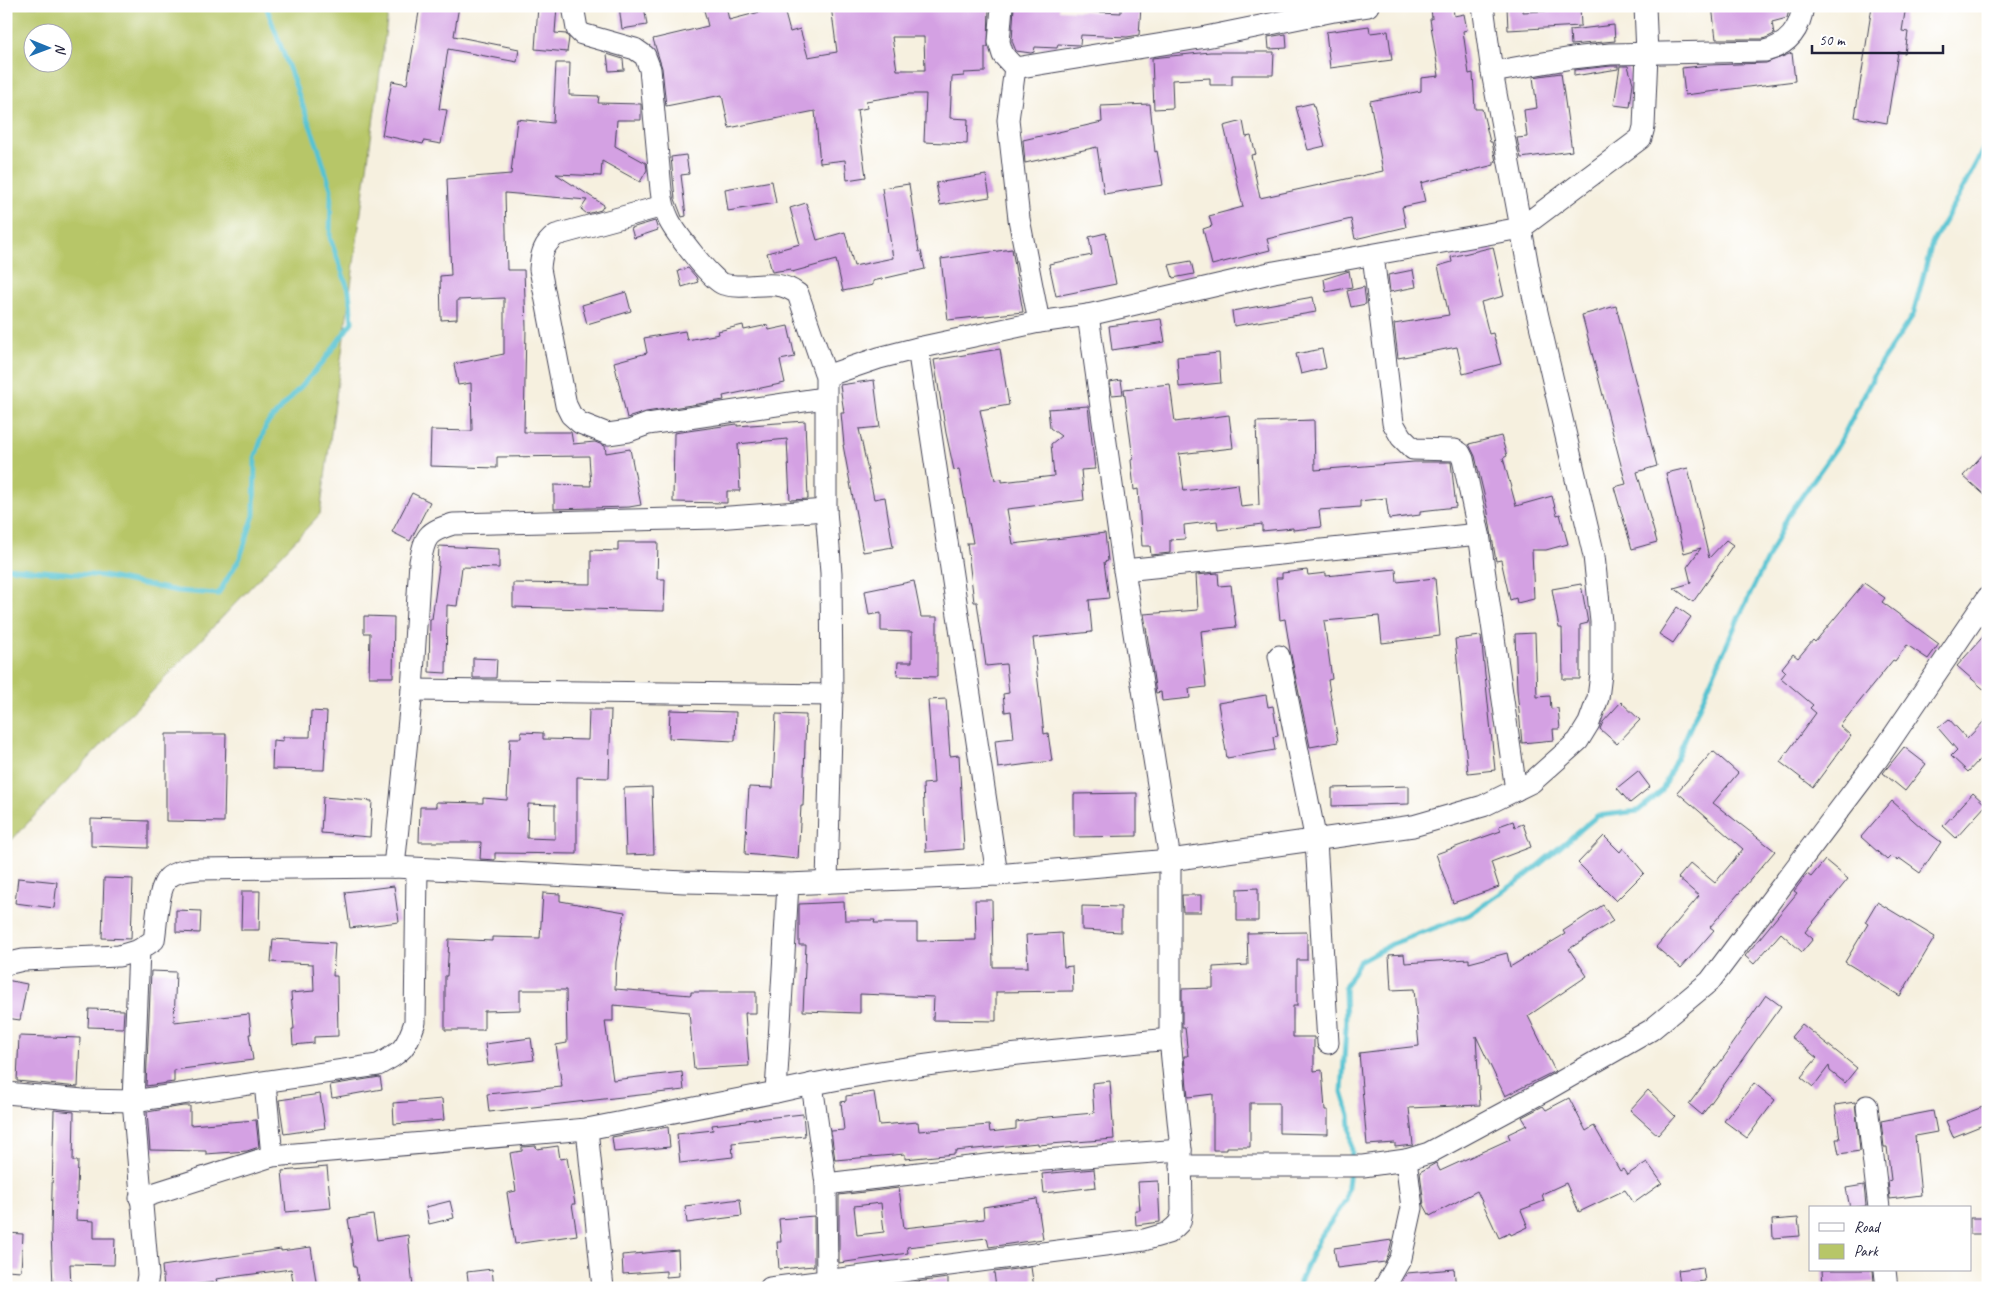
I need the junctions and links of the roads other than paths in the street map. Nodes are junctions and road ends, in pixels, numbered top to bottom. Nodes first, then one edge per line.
1 (572, 6) edge
2 (1002, 6) edge
3 (1368, 6) edge
4 (1483, 6) edge
5 (1645, 6) edge
6 (1803, 6) edge
7 (1334, 9) edge
8 (1647, 54) junction
9 (1015, 68) junction
10 (1492, 72) junction
11 (663, 206) junction
12 (1521, 228) junction
13 (1373, 255) junction
14 (1088, 315) junction
15 (1039, 322) junction
16 (918, 348) junction
17 (826, 376) junction
18 (824, 398) junction
19 (826, 510) junction
20 (1478, 534) junction
21 (1124, 570) junction
22 (1988, 597) edge
23 (1279, 656) dead end
24 (412, 690) junction
25 (832, 696) junction
26 (1516, 790) junction
27 (1316, 840) junction
28 (1170, 860) junction
29 (394, 867) junction
30 (417, 868) junction
31 (997, 875) junction
32 (827, 882) junction
33 (788, 884) junction
34 (139, 950) junction
35 (6, 964) edge
36 (1170, 1039) junction
37 (1328, 1043) dead end
38 (265, 1083) junction
39 (812, 1084) junction
40 (776, 1092) junction
41 (6, 1093) edge
42 (133, 1101) junction
43 (1867, 1106) dead end
44 (586, 1129) junction
45 (272, 1156) junction
46 (1181, 1158) junction
47 (1406, 1160) junction
48 (826, 1184) junction
49 (140, 1198) junction
50 (1879, 1206) edge
51 (1885, 1272) edge
52 (827, 1281) junction
53 (146, 1288) edge
54 (603, 1288) edge
55 (770, 1288) edge
56 (1384, 1288) edge
57 (1887, 1288) edge

1 - 11 street
2 - 9 street
3 - 7 street
4 - 10 street
5 - 8 street
6 - 8 street
7 - 9 street
8 - 10 street
8 - 12 street
9 - 15 street
10 - 12 street
11 - 17 street
11 - 18 street
12 - 13 street
12 - 26 street
13 - 14 street
13 - 20 street
14 - 15 street
14 - 21 street
15 - 16 street
16 - 17 street
16 - 31 street
17 - 18 street
18 - 19 street
19 - 24 street
19 - 25 street
20 - 21 street
20 - 26 street
21 - 28 street
22 - 47 street
23 - 27 street
24 - 25 street
24 - 29 street
25 - 32 street
26 - 27 street
27 - 28 street
27 - 37 street
28 - 31 street
28 - 36 street
29 - 30 street
29 - 34 street
30 - 33 street
30 - 38 street
31 - 32 street
32 - 33 street
33 - 40 street
34 - 35 street
34 - 42 street
36 - 39 street
36 - 46 street
38 - 42 street
38 - 45 street
39 - 40 street
39 - 48 street
40 - 44 street
41 - 42 street
42 - 49 street
43 - 50 street
44 - 45 street
44 - 54 street
45 - 49 street
46 - 47 street
46 - 48 street
46 - 52 street
47 - 56 street
48 - 52 street
49 - 53 street
51 - 57 street
52 - 55 street

